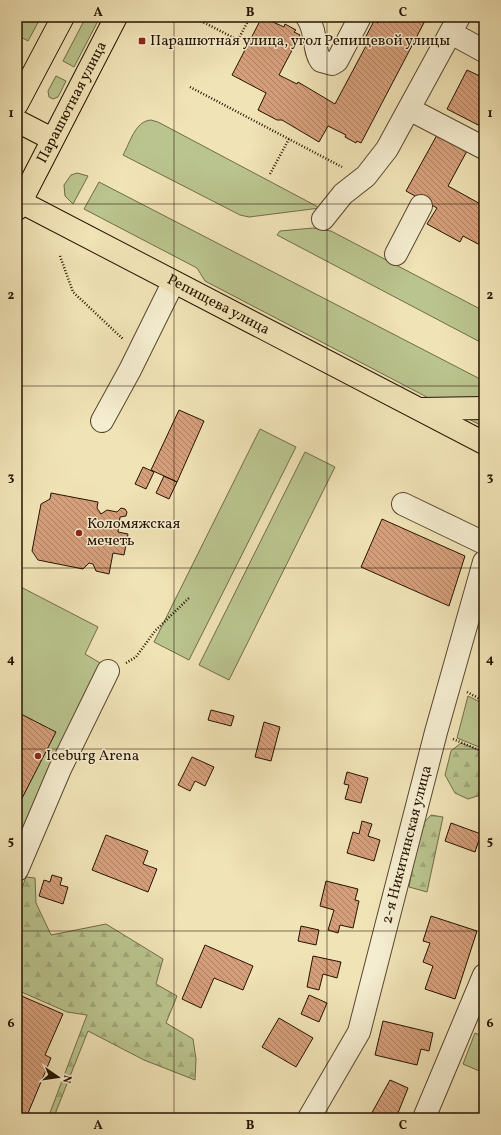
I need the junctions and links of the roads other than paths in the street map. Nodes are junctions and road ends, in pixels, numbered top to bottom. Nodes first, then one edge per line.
1 (63, 17) edge
2 (116, 17) edge
3 (307, 17) edge
4 (360, 17) edge
5 (455, 25) edge
6 (484, 51) edge
7 (17, 104) edge
8 (409, 109) junction
9 (17, 121) edge
10 (52, 139) junction
11 (484, 148) edge
12 (18, 204) edge
13 (421, 206) dead end
14 (323, 219) dead end
15 (396, 254) dead end
16 (173, 283) junction
17 (484, 408) edge
18 (420, 409) junction
19 (102, 421) dead end
20 (484, 443) edge
21 (403, 504) dead end
22 (484, 543) edge
23 (484, 562) edge
24 (108, 671) road end
25 (17, 870) edge
26 (484, 975) edge
27 (309, 1118) edge
28 (424, 1118) edge

1 - 7 main road
2 - 10 main road, Парашютная улица
3 - 4 street
5 - 6 street
5 - 8 street
8 - 11 street
8 - 14 street
9 - 10 main road
10 - 12 main road, Парашютная улица
12 - 16 main road, Репищева улица
13 - 15 street
16 - 18 main road, Репищева улица
16 - 19 street
17 - 18 main road, Репищева улица
18 - 20 main road, Репищева улица
21 - 22 street
23 - 27 street, 2-я Никитинская улица
24 - 25 street
26 - 28 street

